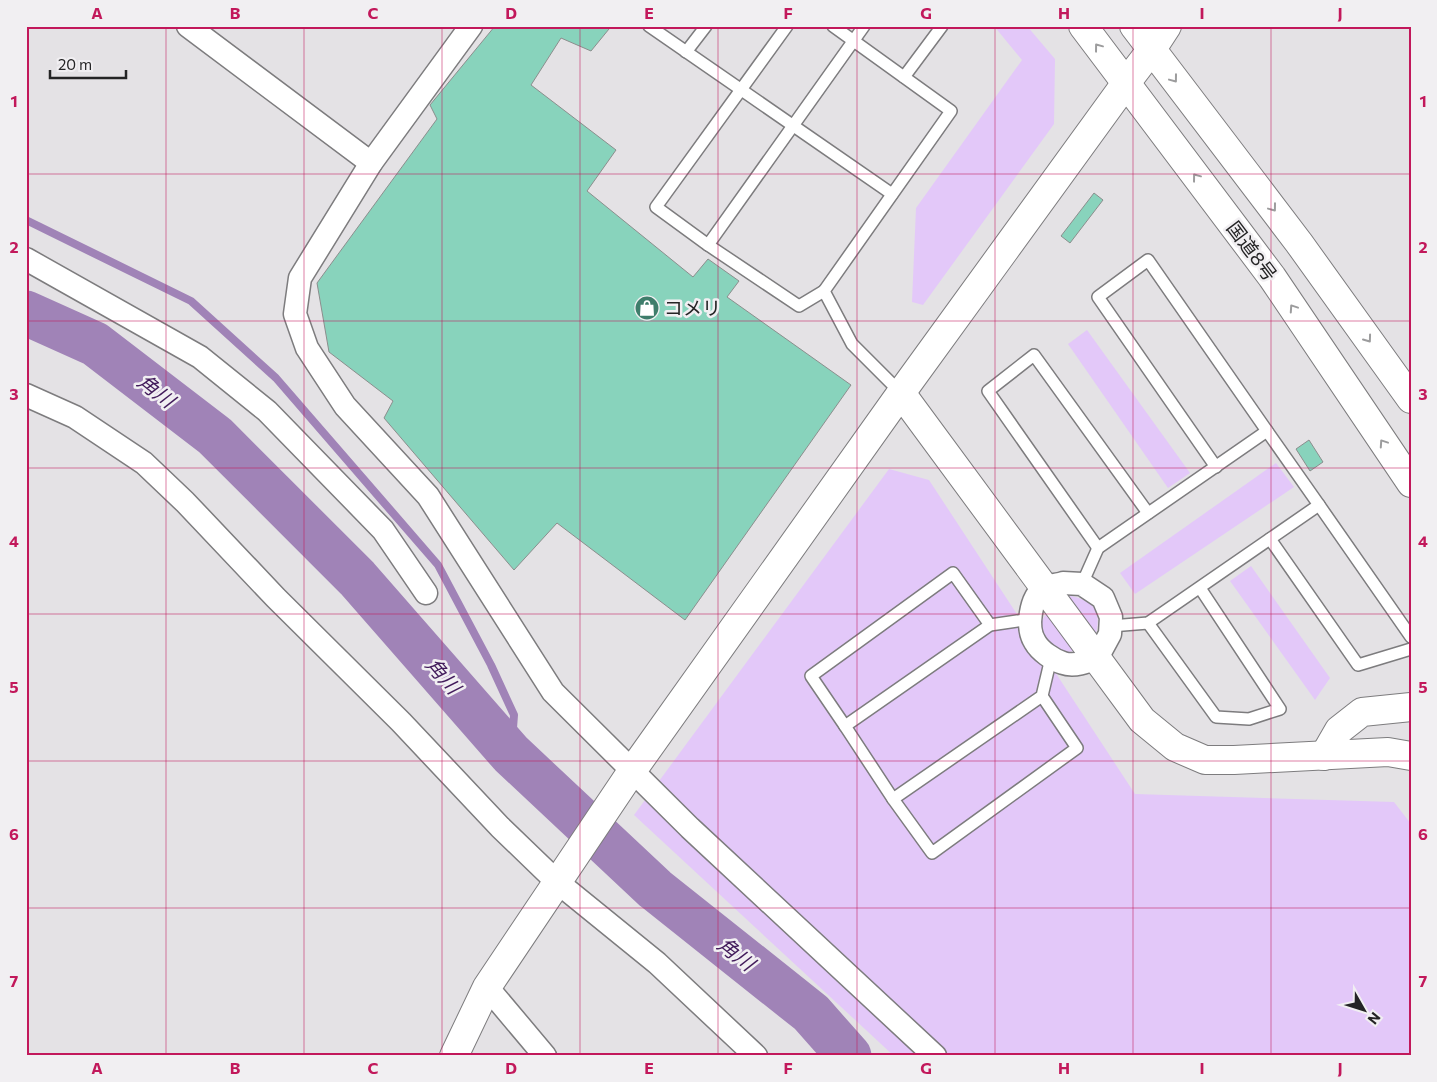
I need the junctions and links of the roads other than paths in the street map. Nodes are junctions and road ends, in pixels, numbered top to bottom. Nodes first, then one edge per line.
1 (188, 26) edge
2 (471, 26) edge
3 (649, 26) edge
4 (706, 26) edge
5 (787, 26) edge
6 (833, 26) edge
7 (864, 26) edge
8 (942, 26) edge
9 (1083, 26) edge
10 (1134, 26) edge
11 (1167, 26) edge
12 (854, 41) junction
13 (1152, 49) junction
14 (686, 52) junction
15 (904, 77) junction
16 (1126, 83) junction
17 (742, 90) junction
18 (793, 126) junction
19 (371, 163) junction
20 (892, 194) junction
21 (708, 245) junction
22 (26, 259) edge
23 (824, 291) junction
24 (901, 393) junction
25 (26, 395) edge
26 (1411, 399) edge
27 (1267, 431) junction
28 (1216, 466) junction
29 (1411, 483) edge
30 (1319, 505) junction
31 (1148, 513) junction
32 (1270, 539) junction
33 (1098, 548) junction
34 (1082, 584) junction
35 (1045, 587) junction
36 (1200, 588) junction
37 (426, 593) dead end
38 (1031, 620) junction
39 (1148, 623) junction
40 (990, 625) junction
41 (1111, 626) junction
42 (1411, 637) edge
43 (1411, 649) edge
44 (1051, 658) junction
45 (1097, 658) junction
46 (1042, 696) junction
47 (1411, 707) edge
48 (845, 726) junction
49 (1324, 756) junction
50 (1411, 756) edge
51 (632, 771) junction
52 (894, 799) junction
53 (559, 877) junction
54 (486, 988) junction
55 (454, 1056) edge
56 (545, 1056) edge
57 (756, 1056) edge
58 (935, 1056) edge

1 - 19 street
2 - 19 street
3 - 14 lane
4 - 14 lane
5 - 17 lane
6 - 12 lane
7 - 12 lane
8 - 15 lane
16 -> 9 main road, 国道8号
10 - 13 main road
11 - 13 main road
12 - 15 lane
12 - 18 lane
13 - 16 main road
13 -> 26 main road
14 - 17 lane
15 - 20 lane
16 - 24 main road
29 -> 16 main road, 国道8号
17 - 18 lane
17 - 21 lane
18 - 20 lane
18 - 21 lane
19 - 51 street
20 - 23 lane
21 - 23 lane
22 - 37 street
23 - 24 lane
24 - 35 main road
24 - 51 main road
25 - 53 street
27 - 28 lane
27 - 28 lane
27 - 30 lane
28 - 31 lane
30 - 32 lane
30 - 42 lane
31 - 33 lane
31 - 33 lane
32 - 36 lane
32 - 43 lane
33 - 34 lane
34 - 35 street
34 - 41 street
35 - 38 street
35 - 45 main road
36 - 39 lane
36 - 39 lane
38 - 40 lane
38 - 44 street
39 - 41 lane
40 - 48 lane
40 - 48 lane
41 - 45 street
44 - 45 street
44 - 46 lane
45 - 49 main road
46 - 52 lane
46 - 52 lane
47 - 49 main road
48 - 52 lane
49 - 50 main road
51 - 53 main road
51 - 58 street
53 - 54 main road
53 - 57 street
54 - 55 main road
54 - 56 street

